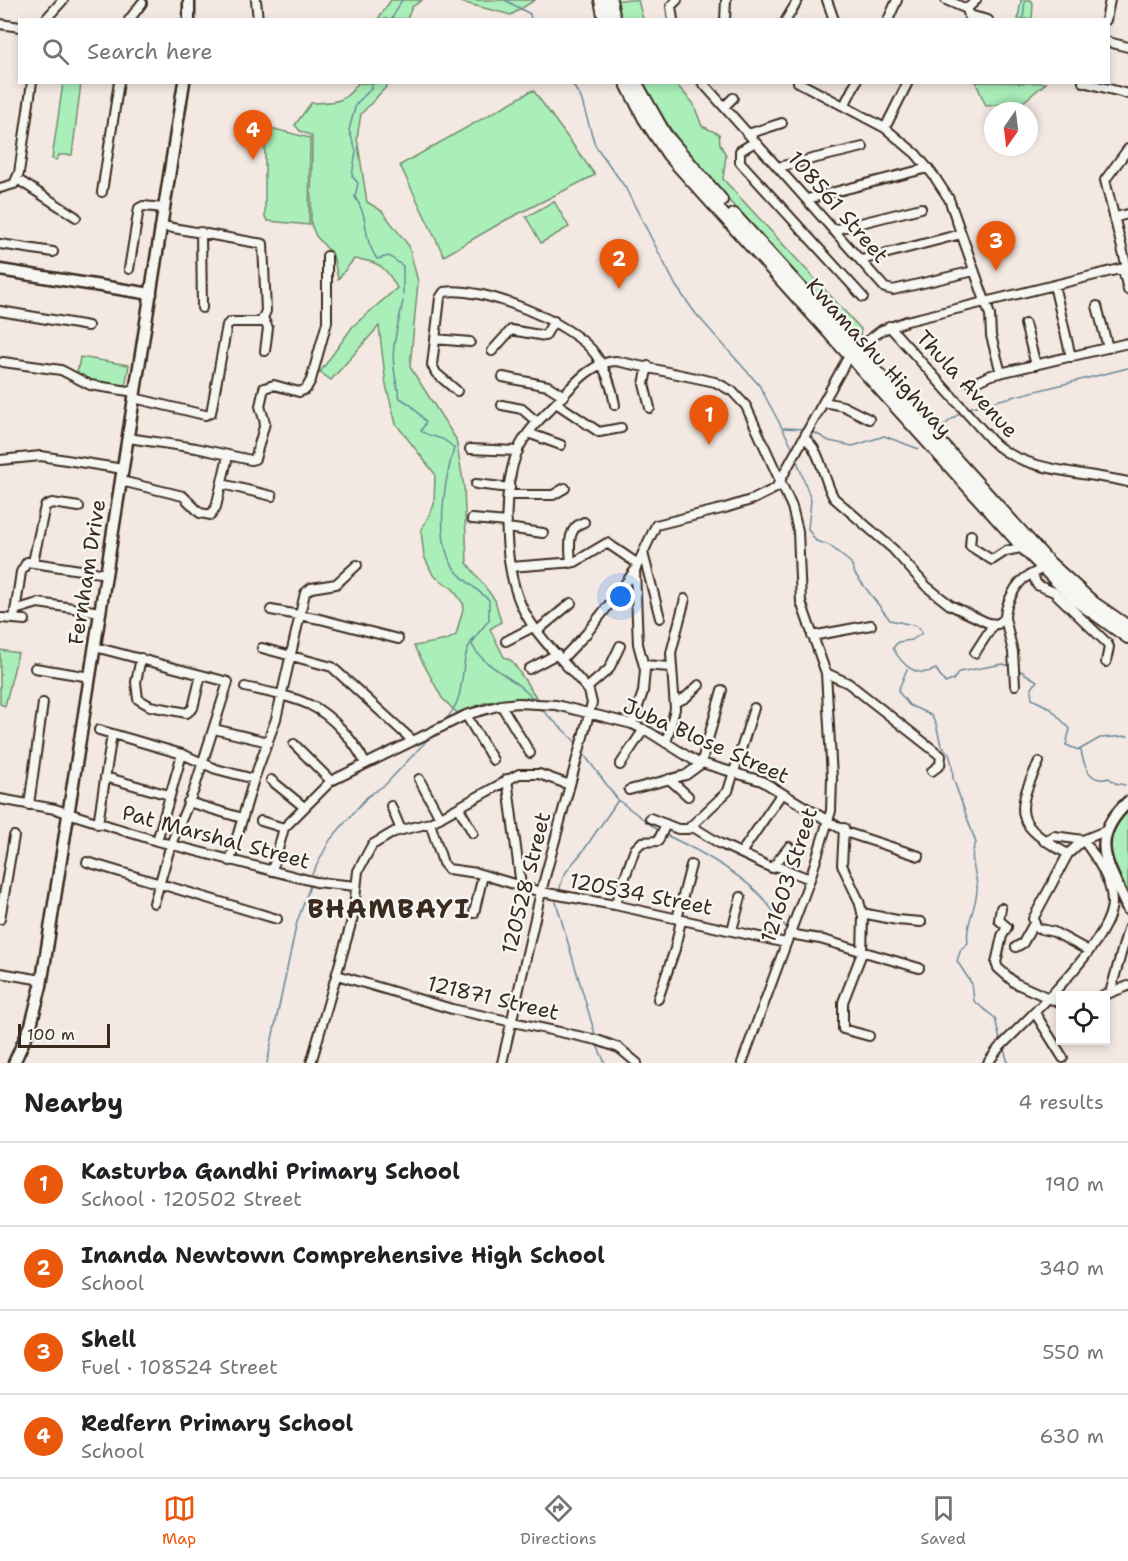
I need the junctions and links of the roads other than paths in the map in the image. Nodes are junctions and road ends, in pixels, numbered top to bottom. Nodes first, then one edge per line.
1 (63, 0) edge
2 (189, 0) edge
3 (256, 0) edge
4 (601, 0) edge
5 (610, 0) edge
6 (677, 0) edge
7 (726, 0) edge
8 (798, 0) edge
9 (827, 0) edge
10 (897, 0) edge
11 (946, 0) edge
12 (976, 0) edge
13 (1110, 0) edge
14 (142, 3) dead end
15 (969, 14) edge
16 (47, 18) edge
17 (131, 18) edge
18 (189, 18) edge
19 (258, 18) edge
20 (605, 18) edge
21 (614, 18) edge
22 (673, 18) edge
23 (725, 18) edge
24 (787, 18) edge
25 (833, 18) edge
26 (889, 18) edge
27 (1106, 18) edge
28 (0, 24) edge
29 (18, 27) edge
30 (1110, 42) edge
31 (1128, 47) edge
32 (32, 84) edge
33 (119, 84) edge
34 (184, 84) edge
35 (627, 84) edge
36 (636, 84) edge
37 (704, 84) edge
38 (804, 84) edge
39 (855, 84) edge
40 (907, 84) edge
41 (1090, 84) edge
42 (1128, 94) edge
43 (734, 98) dead end
44 (844, 106) junction
45 (724, 107) junction
46 (782, 123) dead end
47 (885, 128) junction
48 (748, 134) junction
49 (755, 142) junction
50 (863, 147) dead end
51 (1128, 149) edge
52 (778, 167) junction
53 (928, 168) junction
54 (17, 179) junction
55 (0, 188) edge
56 (102, 192) dead end
57 (807, 199) junction
58 (164, 208) junction
59 (921, 208) dead end
60 (1128, 214) edge
61 (76, 217) dead end
62 (1116, 217) junction
63 (162, 226) junction
64 (833, 230) junction
65 (201, 232) junction
66 (961, 234) junction
67 (0, 244) edge
68 (53, 252) dead end
69 (327, 256) dead end
70 (861, 260) junction
71 (129, 268) dead end
72 (1126, 268) edge
73 (0, 270) edge
74 (974, 271) junction
75 (1054, 285) junction
76 (1128, 290) edge
77 (151, 294) junction
78 (863, 297) dead end
79 (984, 302) junction
80 (1097, 306) dead end
81 (202, 308) dead end
82 (0, 311) edge
83 (264, 320) junction
84 (554, 321) junction
85 (1025, 324) dead end
86 (88, 326) dead end
87 (889, 326) junction
88 (435, 339) junction
89 (470, 342) dead end
90 (1128, 344) edge
91 (1108, 348) junction
92 (265, 351) dead end
93 (492, 351) dead end
94 (852, 351) junction
95 (1071, 357) junction
96 (3, 362) dead end
97 (600, 364) junction
98 (1036, 365) junction
99 (648, 366) junction
100 (1001, 372) junction
101 (503, 376) dead end
102 (972, 384) dead end
103 (457, 391) dead end
104 (135, 395) junction
105 (564, 396) junction
106 (824, 402) junction
107 (556, 403) junction
108 (502, 405) dead end
109 (615, 405) dead end
110 (650, 408) dead end
111 (869, 419) dead end
112 (537, 422) junction
113 (621, 428) dead end
114 (528, 433) junction
115 (128, 438) junction
116 (804, 438) junction
117 (561, 445) dead end
118 (471, 449) dead end
119 (518, 451) junction
120 (228, 456) junction
121 (0, 460) edge
122 (123, 468) junction
123 (121, 481) junction
124 (1128, 482) edge
125 (780, 483) junction
126 (222, 484) junction
127 (476, 484) dead end
128 (565, 488) dead end
129 (510, 491) junction
130 (272, 496) dead end
131 (79, 507) dead end
132 (472, 519) dead end
133 (584, 522) dead end
134 (507, 525) junction
135 (543, 533) dead end
136 (971, 535) dead end
137 (1028, 546) junction
138 (643, 554) junction
139 (33, 562) junction
140 (571, 563) junction
141 (357, 565) dead end
142 (510, 567) junction
143 (637, 567) junction
144 (1041, 569) junction
145 (107, 574) junction
146 (685, 599) dead end
147 (571, 603) dead end
148 (271, 610) dead end
149 (100, 612) junction
150 (14, 615) junction
151 (301, 616) junction
152 (2, 618) dead end
153 (660, 618) dead end
154 (1005, 618) junction
155 (25, 620) dead end
156 (871, 625) dead end
157 (993, 625) junction
158 (1128, 627) edge
159 (535, 629) junction
160 (813, 636) junction
161 (1128, 637) edge
162 (398, 639) dead end
163 (506, 641) dead end
164 (620, 646) dead end
165 (95, 647) junction
166 (262, 648) dead end
167 (975, 653) dead end
168 (293, 655) junction
169 (559, 656) junction
170 (141, 658) junction
171 (1106, 662) dead end
172 (644, 665) junction
173 (670, 667) junction
174 (35, 668) dead end
175 (529, 669) dead end
176 (826, 673) junction
177 (201, 675) junction
178 (90, 677) junction
179 (699, 685) dead end
180 (1015, 685) dead end
181 (245, 687) dead end
182 (587, 688) junction
183 (722, 690) dead end
184 (282, 697) junction
185 (43, 702) dead end
186 (676, 702) junction
187 (501, 705) junction
188 (754, 708) dead end
189 (590, 713) junction
190 (466, 715) junction
191 (632, 724) junction
192 (214, 729) junction
193 (644, 729) junction
194 (99, 730) dead end
195 (112, 734) junction
196 (412, 740) junction
197 (268, 742) junction
198 (666, 743) junction
199 (294, 744) dead end
200 (530, 753) dead end
201 (182, 754) junction
202 (492, 760) dead end
203 (1038, 762) dead end
204 (203, 763) junction
205 (365, 763) junction
206 (701, 764) junction
207 (620, 765) dead end
208 (932, 771) dead end
209 (735, 772) junction
210 (105, 777) junction
211 (254, 779) junction
212 (419, 779) dead end
213 (507, 779) junction
214 (669, 779) junction
215 (271, 780) dead end
216 (331, 781) junction
217 (570, 784) junction
218 (630, 790) dead end
219 (782, 793) junction
220 (169, 795) junction
221 (687, 796) dead end
222 (0, 800) edge
223 (188, 802) junction
224 (1128, 802) edge
225 (29, 806) junction
226 (391, 806) dead end
227 (304, 807) junction
228 (459, 808) junction
229 (69, 813) junction
230 (242, 818) junction
231 (440, 818) junction
232 (650, 818) dead end
233 (261, 821) dead end
234 (829, 821) junction
235 (430, 823) junction
236 (98, 824) junction
237 (693, 827) junction
238 (284, 828) junction
239 (844, 828) junction
240 (401, 830) junction
241 (1105, 831) junction
242 (473, 833) dead end
243 (662, 833) junction
244 (14, 836) dead end
245 (1083, 840) junction
246 (157, 841) junction
247 (1044, 841) junction
248 (171, 844) junction
249 (789, 847) dead end
250 (741, 854) junction
251 (1068, 854) junction
252 (919, 856) dead end
253 (230, 861) junction
254 (87, 862) dead end
255 (691, 865) dead end
256 (776, 866) junction
257 (272, 871) junction
258 (483, 875) junction
259 (810, 879) junction
260 (160, 885) junction
261 (356, 886) junction
262 (521, 886) junction
263 (541, 892) junction
264 (741, 897) dead end
265 (154, 903) dead end
266 (615, 905) junction
267 (1001, 908) dead end
268 (1128, 909) edge
269 (474, 913) dead end
270 (862, 913) junction
271 (276, 919) dead end
272 (0, 920) edge
273 (679, 920) junction
274 (921, 922) dead end
275 (1033, 925) junction
276 (1128, 929) edge
277 (732, 930) junction
278 (789, 934) junction
279 (786, 943) junction
280 (1016, 948) dead end
281 (861, 950) junction
282 (1089, 951) junction
283 (919, 968) dead end
284 (0, 973) edge
285 (337, 975) junction
286 (42, 980) junction
287 (1128, 986) edge
288 (1107, 991) edge
289 (1110, 993) edge
290 (1048, 998) junction
291 (658, 999) dead end
292 (1056, 1001) edge
293 (1035, 1012) junction
294 (511, 1021) junction
295 (869, 1036) dead end
296 (1063, 1058) dead end
297 (745, 1062) edge
298 (14, 1063) edge
299 (311, 1063) edge
300 (502, 1063) edge
301 (637, 1063) edge
302 (988, 1063) edge

1 - 16 street
2 - 18 street
3 - 19 street
4 - 20 main road
5 - 21 main road
6 - 22 street
7 - 23 street
8 - 24 street
9 - 25 street
10 - 26 street
11 - 15 street
12 - 15 street
13 - 27 street
14 - 17 street
28 - 29 street
30 - 31 street
32 - 54 street
33 - 56 street
34 - 58 street, Fernham Drive
35 - 94 main road, Kwamashu Highway
36 - 94 main road, Kwamashu Highway
37 - 45 street, 108561 Street
38 - 44 street
39 - 44 street
40 - 47 street
41 - 42 street
43 - 45 street
44 - 47 street
45 - 48 street, 108561 Street
46 - 48 street
47 - 53 street
48 - 49 street, 108561 Street
49 - 52 street, 108561 Street
49 - 78 street
50 - 52 street
51 - 62 street
52 - 57 street, 108561 Street
53 - 57 street
53 - 66 street
54 - 55 street
54 - 61 street
57 - 64 street, 108561 Street
58 - 63 street, Fernham Drive
58 - 71 street
59 - 64 street
60 - 62 street
62 - 72 street
63 - 65 street
63 - 77 street, Fernham Drive
64 - 70 street, 108561 Street
65 - 81 street
65 - 83 street
66 - 70 street
66 - 74 street
67 - 68 street
69 - 120 street
70 - 74 street, 108561 Street
72 - 75 street
72 - 76 street
73 - 77 street
74 - 79 street
75 - 79 street
75 - 95 street
77 - 104 street, Fernham Drive
79 - 87 street
79 - 100 street
80 - 91 street
82 - 86 street
83 - 92 street
83 - 104 street
84 - 88 street
84 - 93 street
84 - 97 street
85 - 98 street
87 - 94 street
87 - 124 street, Thula Avenue
88 - 89 street
88 - 103 street
90 - 91 street
91 - 95 street
94 - 106 street
94 - 137 main road, Kwamashu Highway
95 - 98 street
96 - 104 street
97 - 99 street, 121603 Street
97 - 105 street
97 - 109 street
98 - 100 street
99 - 110 street
99 - 125 street, 121603 Street
100 - 102 street
101 - 105 street
104 - 115 street, Fernham Drive
105 - 107 street
106 - 111 street
106 - 116 street
107 - 112 street
107 - 113 street
108 - 112 street
112 - 114 street
114 - 117 street
114 - 119 street
115 - 120 street
115 - 122 street, Fernham Drive
116 - 125 street
116 - 157 street
118 - 119 street
119 - 129 street
120 - 126 street
121 - 122 street
122 - 123 street, Fernham Drive
123 - 126 street
123 - 145 street, Fernham Drive
125 - 138 street
125 - 160 street, 121603 Street
126 - 130 street
127 - 129 street
128 - 129 street
129 - 134 street
131 - 139 street
132 - 134 street
133 - 140 street
134 - 135 street
134 - 142 street
136 - 137 street
137 - 144 main road, Kwamashu Highway
138 - 143 street
138 - 153 street
139 - 145 street
139 - 150 street
140 - 142 street
140 - 143 street
141 - 151 street
142 - 159 street
143 - 169 street
143 - 172 street
144 - 154 street
144 - 158 main road, Kwamashu Highway
144 - 161 main road, Kwamashu Highway
144 - 171 street
145 - 149 street, Fernham Drive
146 - 173 street
147 - 159 street
148 - 151 street
149 - 150 street
149 - 165 street, Fernham Drive
150 - 152 street
150 - 155 street
151 - 162 street
151 - 168 street
154 - 157 street
154 - 180 street
156 - 160 street
157 - 167 street
159 - 163 street
159 - 169 street
160 - 176 street, 121603 Street
164 - 182 street
165 - 170 street
165 - 178 street, Fernham Drive
166 - 168 street
168 - 184 street
168 - 196 street
169 - 175 street
169 - 182 street
170 - 177 street
170 - 177 street
172 - 173 street
172 - 191 street
173 - 186 street
174 - 178 street
176 - 208 street
176 - 234 street, 121603 Street
177 - 192 street
178 - 229 street, Fernham Drive
179 - 186 street
181 - 184 street
182 - 189 street
183 - 206 street
184 - 197 street
184 - 205 street
185 - 225 street
186 - 198 street
187 - 189 street, Juba Blose Street
187 - 190 street, Juba Blose Street
187 - 200 street
188 - 209 street
189 - 191 street, Juba Blose Street
189 - 217 street, 120528 Street
190 - 196 street, Juba Blose Street
190 - 202 street
191 - 193 street, Juba Blose Street
192 - 197 street
192 - 204 street
193 - 198 street, Juba Blose Street
193 - 207 street
194 - 195 street
195 - 201 street
195 - 210 street
196 - 205 street, Juba Blose Street
197 - 211 street
198 - 206 street, Juba Blose Street
199 - 216 street
201 - 204 street
201 - 220 street
203 - 247 street
204 - 211 street
204 - 223 street
205 - 216 street, Juba Blose Street
206 - 209 street, Juba Blose Street
206 - 214 street
209 - 219 street, Juba Blose Street
209 - 237 street
210 - 220 street
210 - 236 street
211 - 230 street
212 - 231 street
213 - 217 street
213 - 228 street
213 - 262 street
214 - 218 street
214 - 221 street
215 - 227 street
216 - 227 street, Juba Blose Street
217 - 263 street, 120528 Street
219 - 234 street, Juba Blose Street
219 - 250 street
220 - 246 street
222 - 225 street, Pat Marshal Street
223 - 230 street
223 - 248 street
224 - 241 street
225 - 229 street, Pat Marshal Street
226 - 240 street
227 - 238 street, Juba Blose Street
228 - 231 street
228 - 242 street
229 - 236 street, Pat Marshal Street
229 - 286 street, Fernham Drive
230 - 253 street
231 - 235 street
232 - 243 street
233 - 238 street
234 - 239 street, Juba Blose Street
234 - 259 street, 121603 Street
235 - 240 street
235 - 258 street, 120534 Street
236 - 246 street, Pat Marshal Street
237 - 243 street
237 - 250 street
238 - 257 street, Juba Blose Street
239 - 252 street, Juba Blose Street
239 - 270 street
240 - 261 street
241 - 245 street
241 - 268 street
243 - 266 street
244 - 272 street
245 - 247 street
245 - 251 street
245 - 282 street
246 - 248 street, Pat Marshal Street
247 - 251 street
248 - 253 street, Pat Marshal Street
248 - 260 street
249 - 256 street
250 - 256 street
251 - 275 street
253 - 257 street, Pat Marshal Street
254 - 260 street
255 - 273 street
256 - 259 street
257 - 261 street, Pat Marshal Street
258 - 262 street, 120534 Street
258 - 269 street
259 - 278 street, 121603 Street
260 - 265 street
260 - 271 street
261 - 285 street
262 - 263 street, 120534 Street
263 - 266 street, 120534 Street
263 - 294 street, 120528 Street
264 - 277 street
266 - 273 street, 120534 Street
267 - 290 street
270 - 274 street
270 - 281 street
273 - 277 street, 120534 Street
273 - 291 street
275 - 280 street
275 - 282 street
276 - 288 street
277 - 279 street, 120534 Street
278 - 279 street, 121603 Street
278 - 281 street
279 - 297 street, 121603 Street
281 - 283 street
281 - 295 street
282 - 290 street
284 - 286 street
285 - 294 street, 121871 Street
285 - 299 street
286 - 298 street, Fernham Drive
287 - 289 street
290 - 292 street
290 - 293 street
293 - 296 street
293 - 302 street
294 - 300 street, 120528 Street
294 - 301 street, 121871 Street

